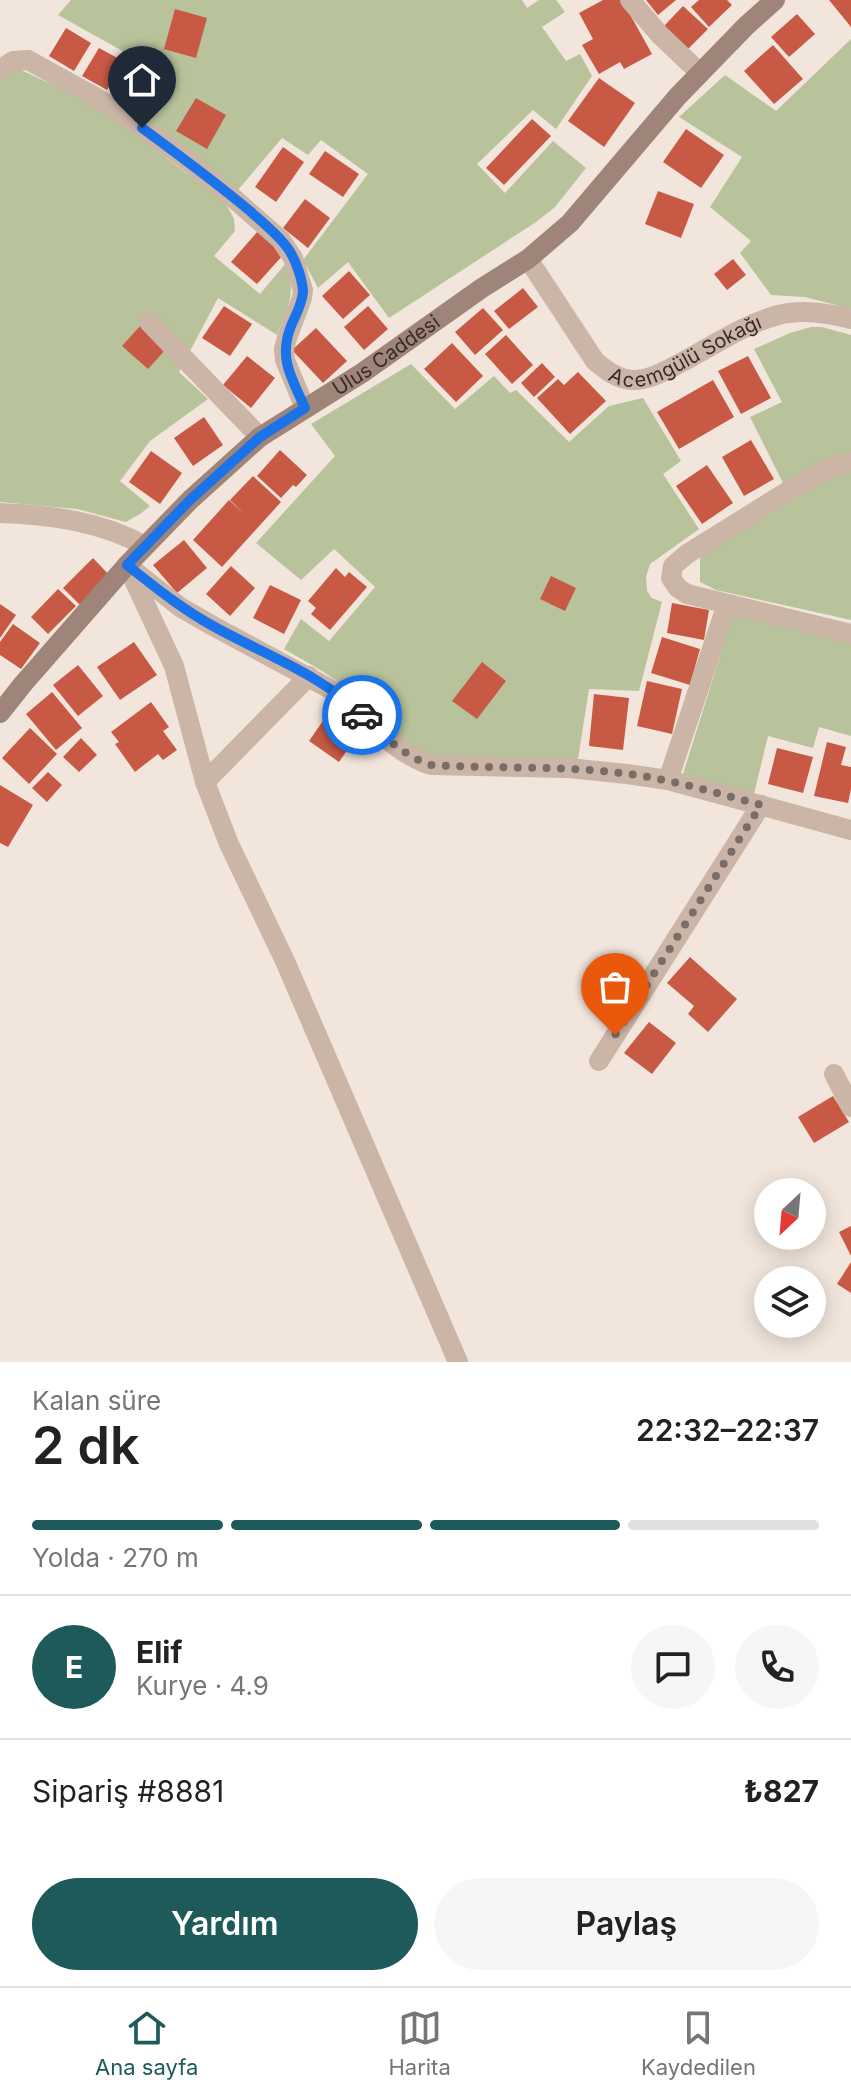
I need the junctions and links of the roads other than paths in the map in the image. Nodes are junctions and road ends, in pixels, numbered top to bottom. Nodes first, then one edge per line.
1 (630, 0) edge
2 (775, 0) edge
3 (0, 70) edge
4 (700, 73) junction
5 (528, 259) junction
6 (851, 319) edge
7 (149, 322) dead end
8 (305, 408) junction
9 (260, 437) junction
10 (851, 462) edge
11 (0, 513) edge
12 (145, 546) junction
13 (127, 565) junction
14 (727, 604) junction
15 (851, 634) edge
16 (309, 676) junction
17 (0, 713) edge
18 (668, 780) junction
19 (205, 782) junction
20 (761, 805) junction
21 (851, 830) edge
22 (599, 1061) dead end
23 (834, 1074) dead end
24 (851, 1107) edge
25 (458, 1362) edge

1 - 4 street
2 - 4 street, Ulus Caddesi
3 - 8 street
4 - 5 street, Ulus Caddesi
5 - 6 street, Acemgülü Sokağı
5 - 8 street, Ulus Caddesi
7 - 9 street
8 - 9 street, Ulus Caddesi
9 - 12 street, Ulus Caddesi
10 - 14 street
11 - 12 street
12 - 13 street, Ulus Caddesi
13 - 16 street
13 - 17 street, Ulus Caddesi
13 - 19 street
14 - 15 street
14 - 18 street
16 - 18 street
16 - 19 street
18 - 20 street
19 - 25 street
20 - 21 street
20 - 22 street
23 - 24 street

